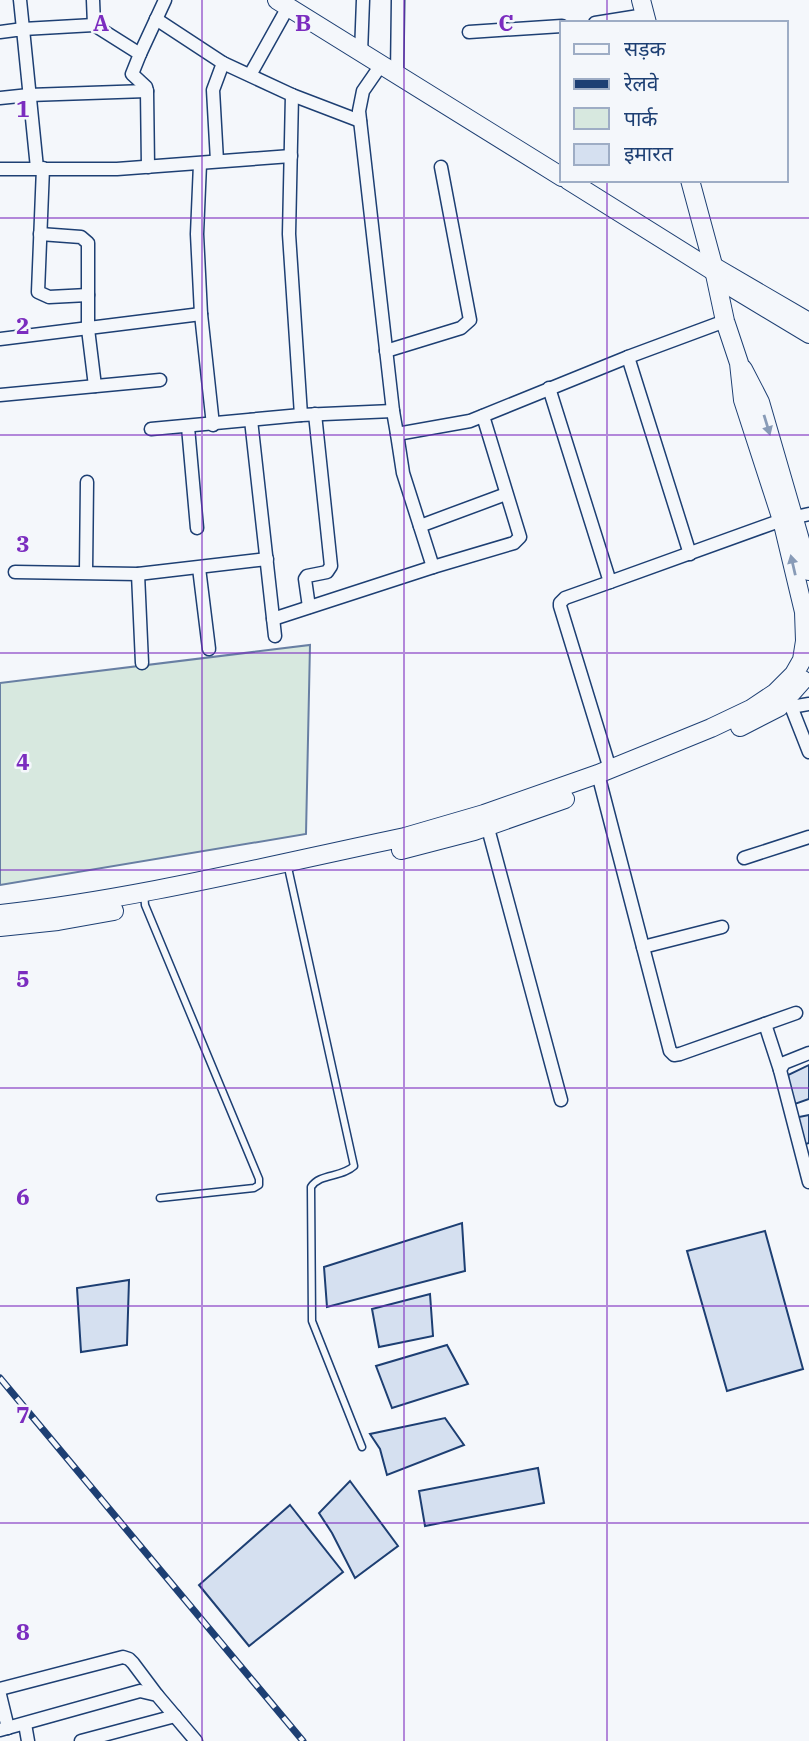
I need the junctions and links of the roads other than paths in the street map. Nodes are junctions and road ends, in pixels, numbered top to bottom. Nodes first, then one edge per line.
1 (20, 0) edge
2 (93, 0) edge
3 (165, 0) edge
4 (363, 0) edge
5 (398, 0) edge
6 (283, 3) edge
7 (644, 13) edge
8 (156, 19) junction
9 (605, 21) edge
10 (94, 25) junction
11 (560, 26) edge
12 (23, 29) junction
13 (0, 32) edge
14 (469, 32) dead end
15 (361, 53) junction
16 (140, 54) junction
17 (223, 62) junction
18 (381, 65) junction
19 (250, 75) junction
20 (397, 75) junction
21 (147, 91) junction
22 (29, 95) junction
23 (292, 95) junction
24 (0, 98) edge
25 (360, 121) junction
26 (291, 156) junction
27 (217, 161) junction
28 (200, 164) junction
29 (148, 167) junction
30 (441, 167) dead end
31 (40, 168) junction
32 (0, 170) edge
33 (560, 176) edge
34 (571, 182) edge
35 (691, 182) edge
36 (40, 234) junction
37 (715, 272) junction
38 (88, 295) junction
39 (201, 314) junction
40 (725, 321) junction
41 (809, 321) edge
42 (88, 329) junction
43 (809, 335) edge
44 (0, 339) edge
45 (386, 351) junction
46 (628, 357) junction
47 (160, 380) dead end
48 (95, 386) junction
49 (549, 388) junction
50 (0, 395) edge
51 (393, 411) junction
52 (308, 415) junction
53 (483, 416) junction
54 (251, 420) junction
55 (213, 425) junction
56 (188, 427) junction
57 (151, 429) dead end
58 (397, 434) junction
59 (87, 482) dead end
60 (506, 494) junction
61 (795, 517) edge
62 (420, 526) junction
63 (197, 528) dead end
64 (690, 554) junction
65 (267, 559) junction
66 (433, 567) junction
67 (199, 568) junction
68 (809, 571) edge
69 (15, 572) dead end
70 (86, 572) junction
71 (138, 574) junction
72 (610, 582) junction
73 (309, 607) junction
74 (273, 619) junction
75 (275, 636) dead end
76 (209, 649) dead end
77 (142, 663) dead end
78 (809, 671) edge
79 (787, 698) junction
80 (809, 704) edge
81 (809, 752) edge
82 (603, 776) junction
83 (486, 820) junction
84 (809, 837) edge
85 (744, 859) dead end
86 (287, 867) junction
87 (145, 899) junction
88 (0, 914) edge
89 (0, 927) edge
90 (722, 927) dead end
91 (643, 947) junction
92 (796, 1013) dead end
93 (765, 1024) junction
94 (809, 1052) edge
95 (780, 1070) junction
96 (561, 1100) dead end
97 (809, 1182) edge
98 (160, 1198) dead end
99 (362, 1447) dead end
100 (0, 1689) edge
101 (0, 1695) edge
102 (157, 1695) junction
103 (175, 1716) junction
104 (24, 1724) junction
105 (4, 1729) edge
106 (29, 1741) edge
107 (81, 1741) edge
108 (194, 1741) edge

1 - 12 street
2 - 10 street
3 - 8 street
4 - 15 street
5 - 20 street
6 - 15 main road
6 - 19 street
7 - 9 street
8 - 16 street
8 - 17 street
10 - 12 street
10 - 16 street
11 - 14 street
12 - 13 street
12 - 22 street
15 - 18 main road
16 - 21 street
17 - 19 street
17 - 27 street
18 - 20 main road
18 - 25 street
19 - 23 street
20 - 33 main road
21 - 22 street
21 - 29 street
22 - 24 street
22 - 31 street
23 - 25 street
23 - 26 street
25 - 45 street
26 - 27 street
26 - 52 street
27 - 28 street
28 - 29 street
28 - 39 street
29 - 31 street
30 - 45 street
31 - 32 street
31 - 36 street
34 - 37 main road
35 - 37 main road
36 - 38 street
36 - 38 street
37 - 40 main road
37 - 41 street
37 - 43 street
38 - 42 street
39 - 42 street
39 - 55 street
40 - 46 street
40 - 61 main road
42 - 44 street
42 - 48 street
45 - 51 street
46 - 49 street
46 - 64 street
47 - 48 street
48 - 50 street
49 - 53 street
49 - 72 street
51 - 52 street
51 - 58 street
52 - 54 street
52 - 73 street
53 - 58 street
53 - 60 street
54 - 55 street
54 - 65 street
55 - 56 street
56 - 57 street
56 - 63 street
58 - 62 street
59 - 70 street
60 - 62 street
60 - 66 street
61 - 64 street
61 - 68 main road
79 -> 61 main road
62 - 66 street
64 - 72 street
65 - 67 street
65 - 74 street
66 - 73 street
67 - 71 street
67 - 76 street
69 - 70 street
70 - 71 street
71 - 77 street
72 - 82 street
73 - 74 street
74 - 75 street
78 - 79 main road
79 - 80 street
79 - 81 street
79 - 82 main road
82 - 83 main road
82 - 91 street
83 - 86 main road
83 - 96 street
84 - 85 street
86 - 87 main road
86 - 99 lane
87 - 88 main road
87 - 89 main road
87 - 98 lane
90 - 91 street
91 - 93 street
92 - 93 street
93 - 95 street
94 - 95 street
95 - 97 street
100 - 102 street
101 - 105 street
102 - 103 street
102 - 104 street
103 - 107 street
103 - 108 street
104 - 105 street
104 - 106 street

